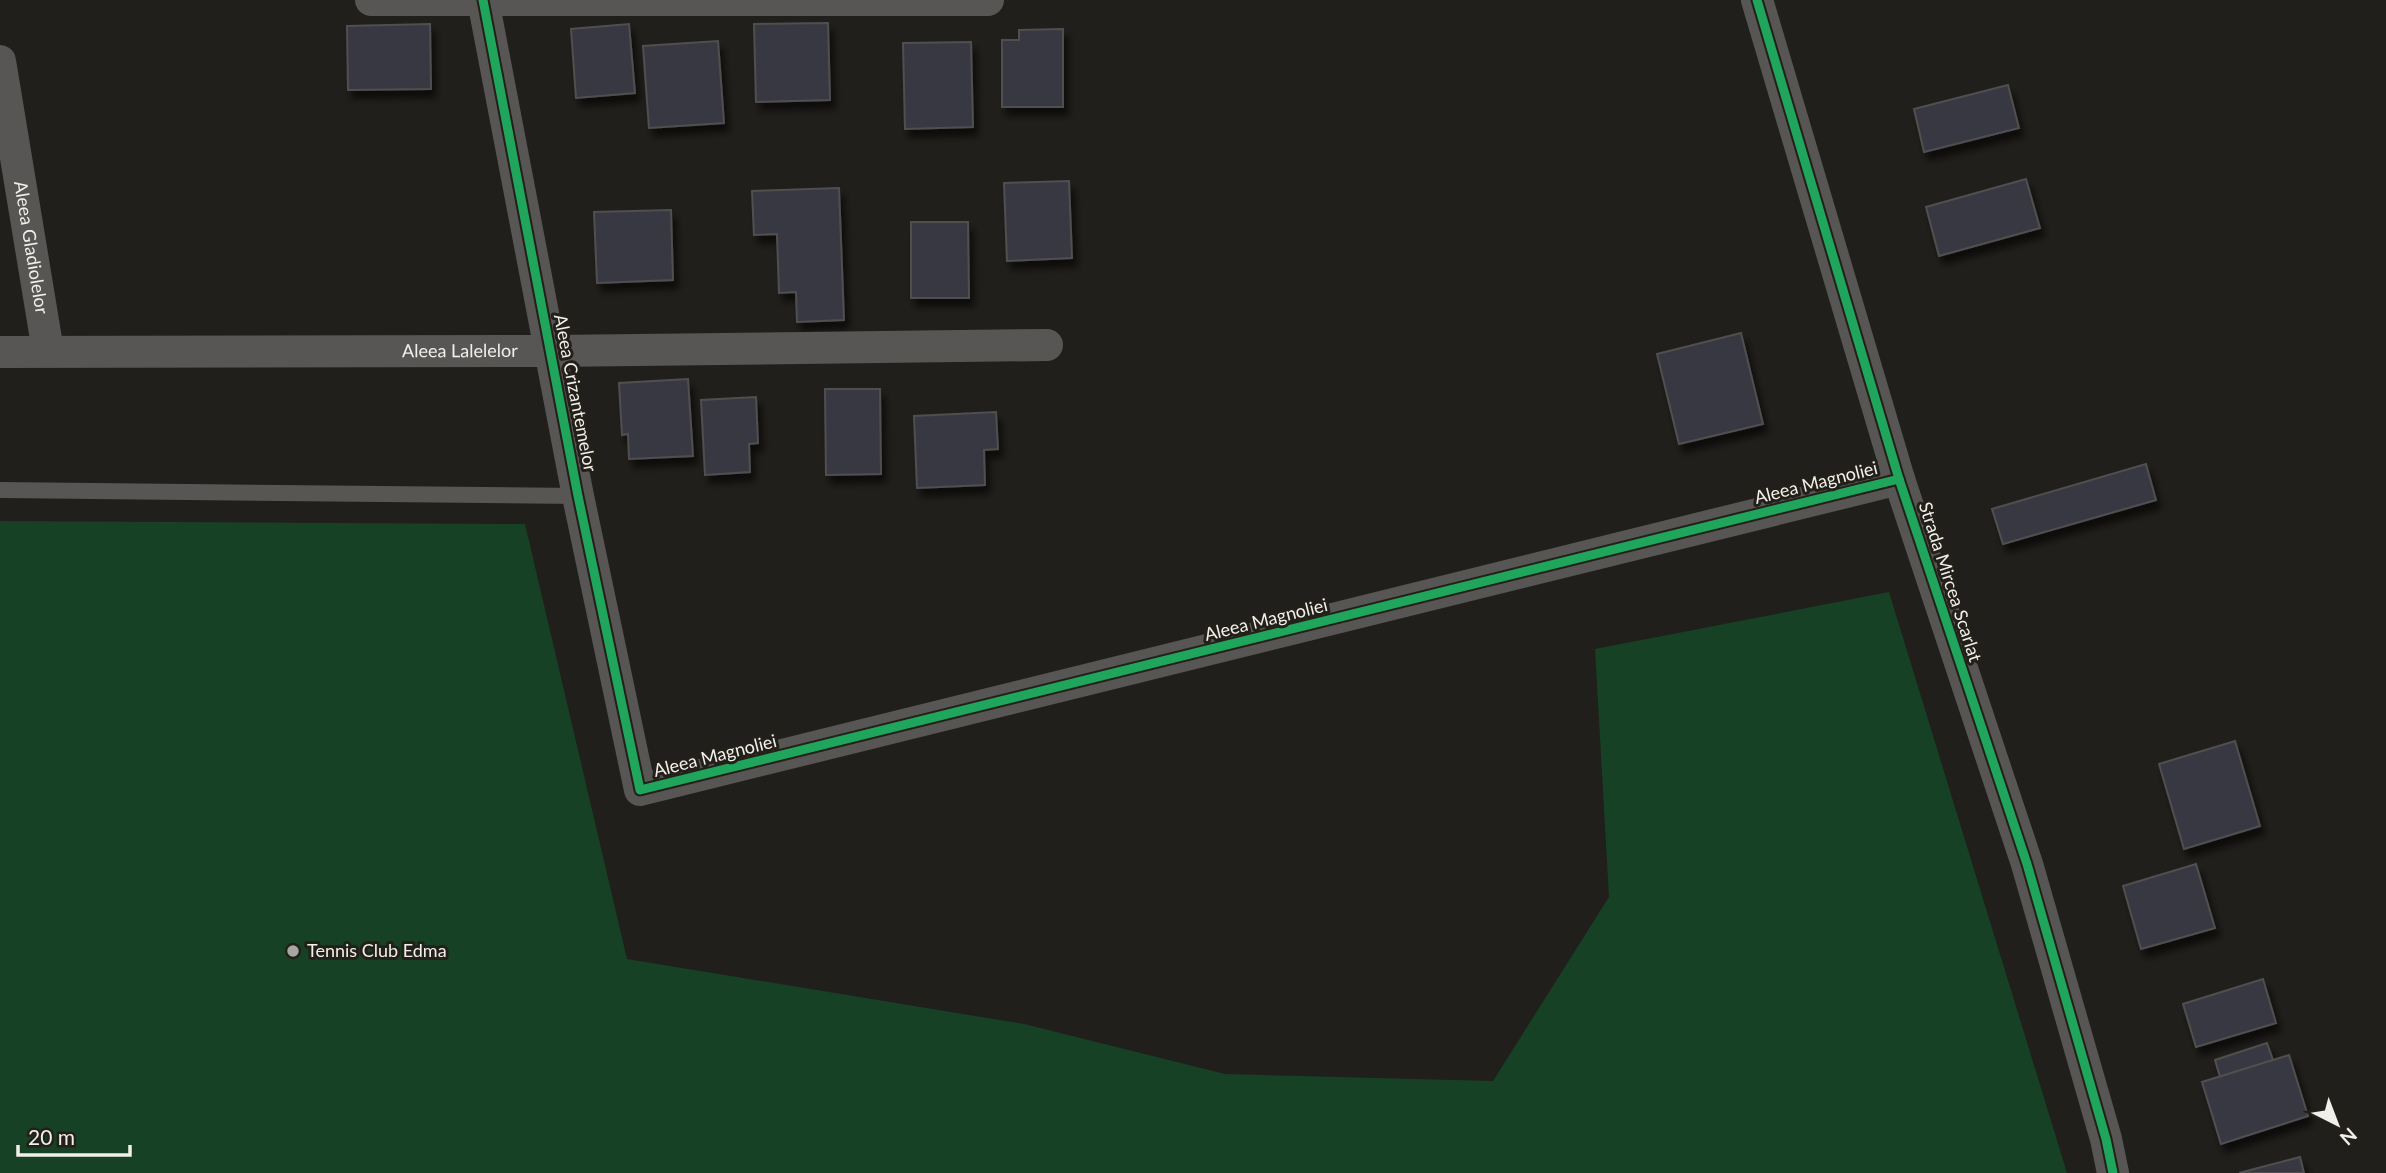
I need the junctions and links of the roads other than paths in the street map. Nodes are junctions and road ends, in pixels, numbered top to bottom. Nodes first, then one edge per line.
1 (370, 0) edge
2 (943, 0) edge
3 (988, 0) edge
4 (1757, 0) edge
5 (483, 1) edge
6 (0, 61) edge
7 (1047, 345) dead end
8 (48, 351) junction
9 (552, 351) junction
10 (0, 352) edge
11 (1899, 479) junction
12 (0, 490) edge
13 (579, 496) junction
14 (640, 790) joint
15 (2113, 1173) edge

1 - 5 street
2 - 3 street
2 - 5 street
4 - 11 street, Strada Mircea Scarlat
5 - 9 street, Aleea Crizantemelor
6 - 8 street, Aleea Gladiolelor
7 - 9 street, Aleea Lalelelor
8 - 9 street, Aleea Lalelelor
8 - 10 street, Aleea Lalelelor
9 - 13 street, Aleea Crizantemelor
11 - 14 street, Aleea Magnoliei
11 - 15 street, Strada Mircea Scarlat
12 - 13 lane
13 - 14 street, Aleea Crizantemelor

